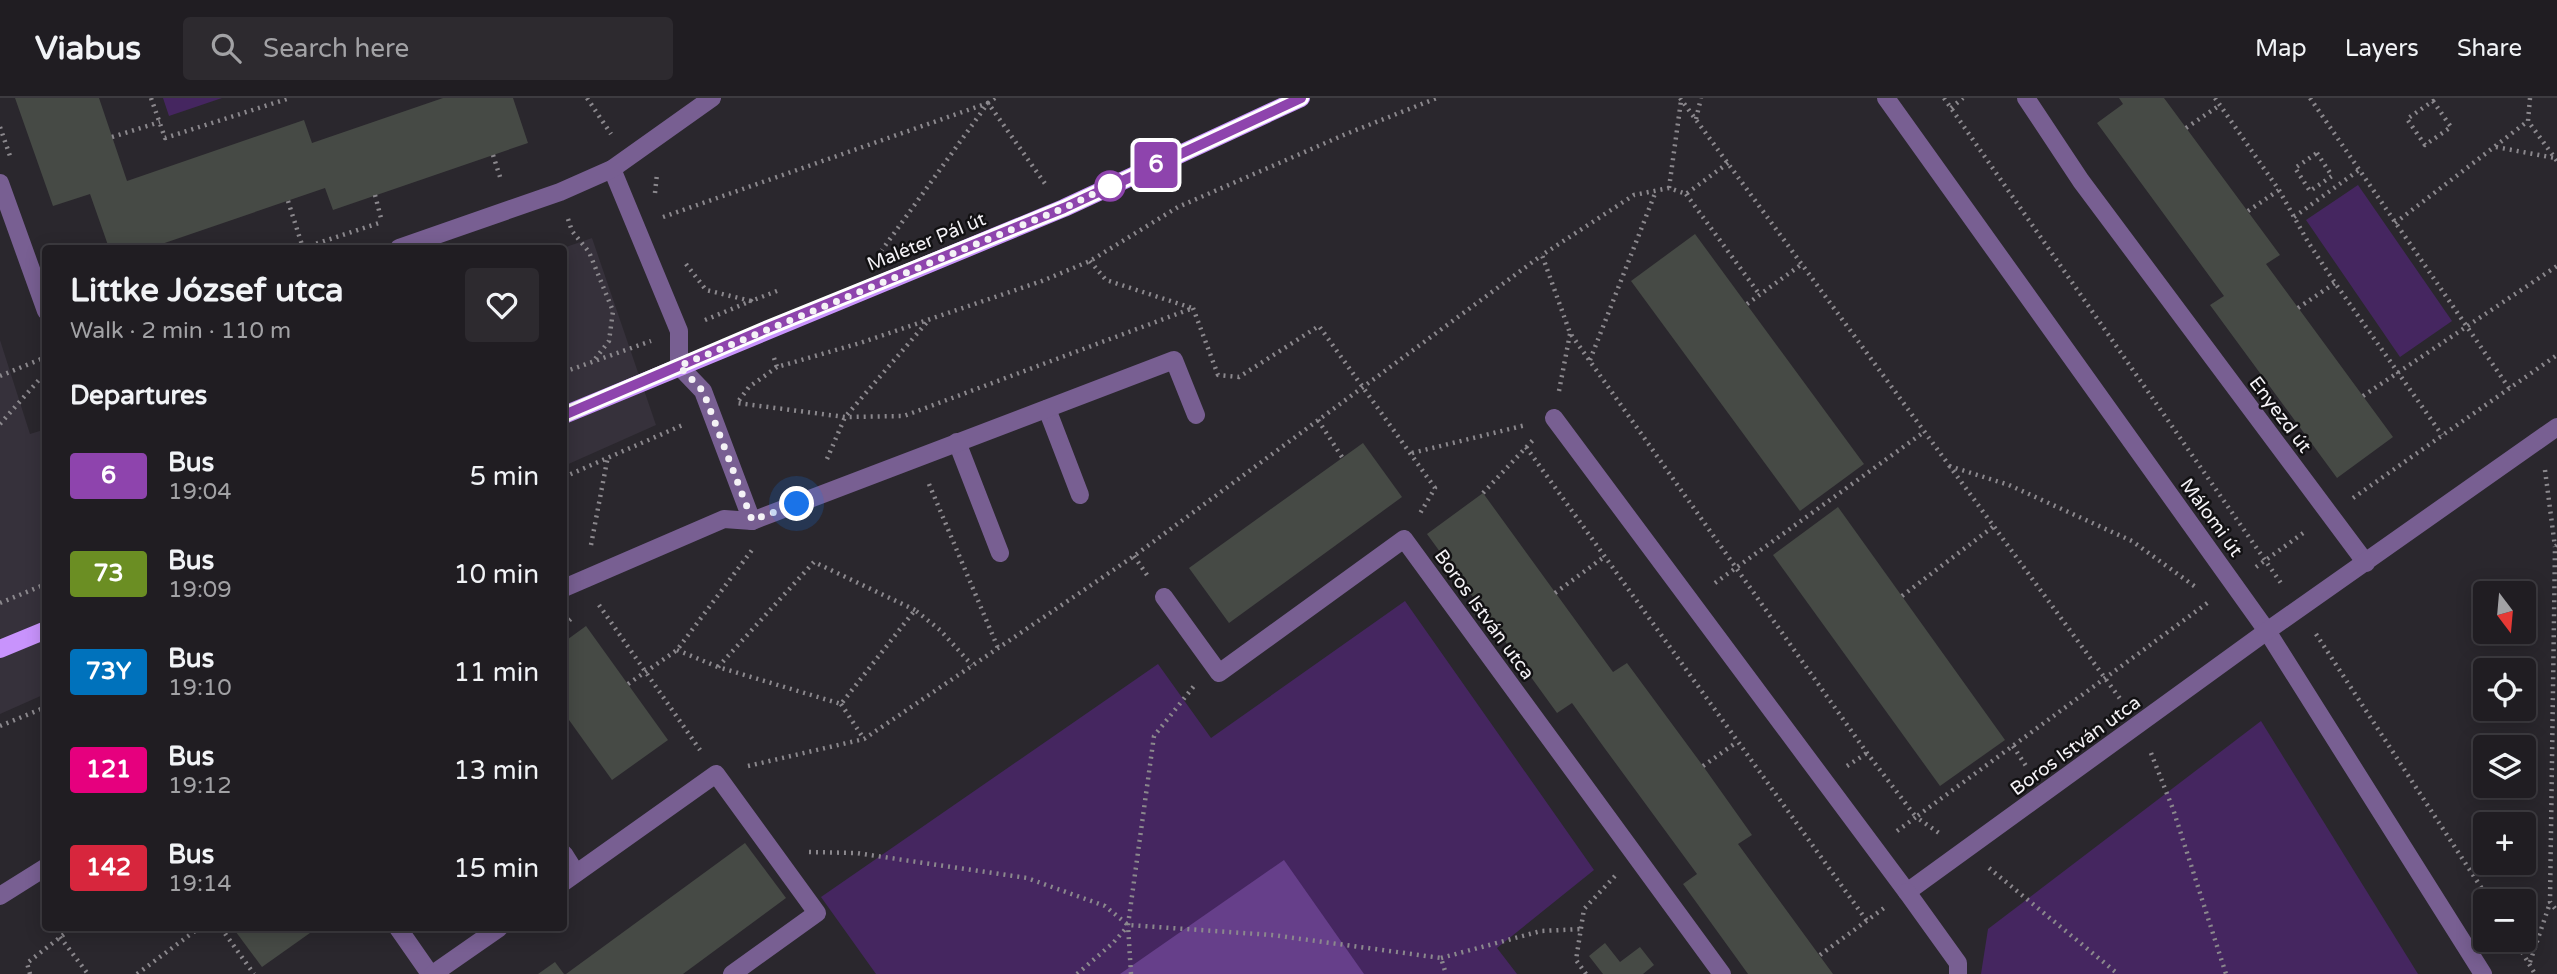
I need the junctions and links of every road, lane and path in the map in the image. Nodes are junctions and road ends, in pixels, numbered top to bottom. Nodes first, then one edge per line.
1 (151, 98) edge
2 (290, 98) edge
3 (712, 98) edge
4 (995, 98) edge
5 (1301, 98) edge
6 (1701, 98) edge
7 (1886, 98) edge
8 (1944, 98) edge
9 (1963, 98) edge
10 (2026, 98) edge
11 (2215, 98) edge
12 (2310, 98) edge
13 (2530, 98) edge
14 (1680, 99) edge
15 (986, 100) edge
16 (2220, 105) junction
17 (1951, 108) junction
18 (1696, 120) junction
19 (2528, 121) junction
20 (160, 122) junction
21 (2451, 127) joint
22 (2186, 128) dead end
23 (112, 137) dead end
24 (2495, 147) junction
25 (493, 155) dead end
26 (2556, 159) edge
27 (1728, 163) junction
28 (658, 164) dead end
29 (612, 169) junction
30 (2359, 170) junction
31 (2332, 176) joint
32 (502, 181) dead end
33 (0, 183) edge
34 (1669, 188) junction
35 (1034, 190) dead end
36 (2279, 190) junction
37 (1656, 191) junction
38 (560, 192) junction
39 (1686, 194) junction
40 (374, 195) dead end
41 (655, 198) dead end
42 (288, 201) dead end
43 (658, 208) dead end
44 (2248, 211) dead end
45 (2294, 216) junction
46 (662, 218) junction
47 (382, 222) dead end
48 (2395, 223) junction
49 (666, 230) dead end
50 (302, 245) edge
51 (409, 245) edge
52 (895, 245) dead end
53 (882, 250) junction
54 (870, 254) dead end
55 (1542, 255) junction
56 (2418, 256) junction
57 (684, 261) dead end
58 (1090, 261) dead end
59 (2410, 261) dead end
60 (1802, 264) junction
61 (2557, 266) edge
62 (2335, 283) junction
63 (787, 287) dead end
64 (1760, 295) junction
65 (42, 300) edge
66 (1747, 304) dead end
67 (1193, 308) junction
68 (2298, 309) dead end
69 (929, 320) dead end
70 (2466, 327) junction
71 (2557, 355) edge
72 (42, 359) edge
73 (594, 360) dead end
74 (1590, 361) junction
75 (679, 366) junction
76 (777, 367) dead end
77 (2398, 373) junction
78 (0, 376) edge
79 (42, 377) edge
80 (1363, 387) junction
81 (2509, 388) junction
82 (2363, 396) dead end
83 (1047, 409) junction
84 (712, 413) junction
85 (567, 414) edge
86 (1196, 415) dead end
87 (904, 416) junction
88 (845, 417) junction
89 (1554, 418) joint
90 (1318, 420) junction
91 (0, 424) edge
92 (2557, 427) edge
93 (1924, 432) junction
94 (2442, 435) junction
95 (2541, 438) junction
96 (957, 442) junction
97 (1526, 447) dead end
98 (1412, 453) junction
99 (608, 456) junction
100 (1342, 457) dead end
101 (918, 458) junction
102 (1948, 466) junction
103 (567, 476) edge
104 (1080, 495) dead end
105 (810, 499) junction
106 (783, 509) junction
107 (2330, 514) junction
108 (752, 520) junction
109 (1994, 526) junction
110 (1405, 539) junction
111 (2556, 546) edge
112 (1000, 553) dead end
113 (1604, 557) junction
114 (2266, 560) junction
115 (2366, 563) junction
116 (1736, 568) junction
117 (585, 579) junction
118 (2234, 584) junction
119 (42, 586) edge
120 (567, 588) edge
121 (1555, 593) dead end
122 (1902, 596) dead end
123 (1164, 597) dead end
124 (596, 601) dead end
125 (1690, 601) junction
126 (0, 603) edge
127 (2299, 609) junction
128 (915, 610) junction
129 (2267, 631) junction
130 (42, 633) edge
131 (998, 648) junction
132 (0, 649) edge
133 (677, 650) junction
134 (972, 665) junction
135 (718, 667) junction
136 (646, 672) junction
137 (1219, 673) junction
138 (2106, 678) junction
139 (628, 684) dead end
140 (841, 704) junction
141 (42, 709) edge
142 (2139, 724) junction
143 (0, 726) edge
144 (864, 739) junction
145 (694, 740) dead end
146 (1737, 741) junction
147 (1703, 766) dead end
148 (716, 774) junction
149 (1916, 817) junction
150 (1874, 849) junction
151 (808, 851) dead end
152 (1967, 851) junction
153 (1635, 855) junction
154 (42, 870) edge
155 (570, 877) edge
156 (2482, 889) edge
157 (1907, 892) junction
158 (0, 897) edge
159 (2550, 902) junction
160 (2557, 911) edge
161 (1867, 920) junction
162 (1128, 925) junction
163 (1581, 929) junction
164 (68, 931) edge
165 (196, 931) edge
166 (223, 931) edge
167 (400, 931) edge
168 (495, 931) edge
169 (60, 937) junction
170 (2523, 952) edge
171 (1820, 955) dead end
172 (1441, 958) junction
173 (2530, 962) junction
174 (30, 974) edge
175 (88, 974) edge
176 (136, 974) edge
177 (254, 974) edge
178 (432, 974) edge
179 (732, 974) edge
180 (1077, 974) edge
181 (1131, 974) edge
182 (1446, 974) edge
183 (1587, 974) edge
184 (1721, 974) edge
185 (1958, 974) edge
186 (2118, 974) edge
187 (2226, 974) edge
188 (2483, 974) edge
189 (2535, 974) edge

1 - 20 path
2 - 20 path
3 - 29 street
4 - 15 path
5 - 75 main road, Maléter Pál út
6 - 18 path
7 - 118 street, Málomi út
8 - 17 path
9 - 17 path
10 - 107 street, Enyezd út
11 - 16 path
12 - 30 path
13 - 19 path
14 - 18 path
14 - 34 path
15 - 35 path
15 - 46 path
15 - 53 path
16 - 22 path
16 - 36 path
17 - 114 path
18 - 27 path
19 - 24 path
19 - 26 path
20 - 23 path
21 - 21 path
24 - 26 path
24 - 48 path
25 - 32 path
27 - 39 path
27 - 60 path
28 - 41 path
29 - 38 street
29 - 75 street
30 - 45 path
30 - 48 path
31 - 31 path
33 - 65 street
34 - 37 path
34 - 39 path
36 - 44 path
36 - 45 path
37 - 55 path
37 - 74 path
38 - 51 street
38 - 73 path
39 - 64 path
40 - 47 path
42 - 50 path
43 - 46 path
45 - 62 path
46 - 49 path
48 - 56 path
52 - 53 path
53 - 54 path
55 - 74 path
55 - 80 path
56 - 59 path
56 - 70 path
57 - 63 path
58 - 67 path
60 - 64 path
60 - 93 path
61 - 70 path
62 - 68 path
62 - 77 path
64 - 66 path
67 - 80 path
67 - 87 path
69 - 88 path
70 - 77 path
70 - 81 path
71 - 81 path
72 - 78 path
74 - 116 path
75 - 84 street
75 - 85 main road, Maléter Pál út
76 - 88 path
77 - 82 path
77 - 94 path
79 - 91 path
80 - 90 path
80 - 98 path
81 - 94 path
83 - 86 street
83 - 96 street
83 - 104 street
84 - 99 path
84 - 108 street
87 - 88 path
87 - 101 path
88 - 105 path
89 - 98 path
89 - 125 street
90 - 100 path
90 - 131 path
92 - 95 street
93 - 102 path
93 - 116 path
94 - 107 path
95 - 111 path
95 - 115 street
96 - 101 street
96 - 112 street
97 - 113 path
98 - 110 path
99 - 103 path
99 - 117 path
101 - 105 street
101 - 131 path
102 - 109 path
102 - 138 path
105 - 106 street
106 - 108 street
106 - 133 path
107 - 114 path
107 - 115 street, Enyezd út
108 - 117 street
109 - 122 path
109 - 138 path
110 - 137 street
110 - 153 street, Boros István utca
111 - 159 path
113 - 121 path
113 - 146 path
114 - 118 path
114 - 127 path
115 - 127 street, Boros István utca
116 - 125 path
116 - 149 path
117 - 120 street
118 - 129 street, Málomi út
119 - 126 path
123 - 137 street
124 - 136 path
125 - 150 street
127 - 129 street, Boros István utca
127 - 156 path
128 - 134 path
128 - 135 path
128 - 140 path
129 - 142 street, Boros István utca
129 - 188 street, Málomi út
130 - 132 main road
131 - 134 path
133 - 135 path
133 - 136 path
134 - 144 path
135 - 140 path
136 - 139 path
136 - 145 path
137 - 162 path
138 - 142 path
138 - 149 path
140 - 144 path
141 - 143 path
142 - 152 street, Boros István utca
142 - 187 path
144 - 148 path
146 - 147 path
146 - 161 path
148 - 155 street
148 - 179 street
149 - 150 path
149 - 152 path
150 - 157 street
151 - 162 path
152 - 157 street, Boros István utca
152 - 186 path
153 - 163 path
153 - 184 street, Boros István utca
154 - 158 street
157 - 161 path
157 - 185 street
159 - 160 path
159 - 173 path
161 - 171 path
162 - 172 path
162 - 180 path
162 - 181 path
163 - 172 path
163 - 183 path
164 - 169 path
165 - 176 path
166 - 177 path
167 - 178 street
168 - 178 street
169 - 174 path
169 - 175 path
170 - 173 path
172 - 182 path
173 - 189 path

